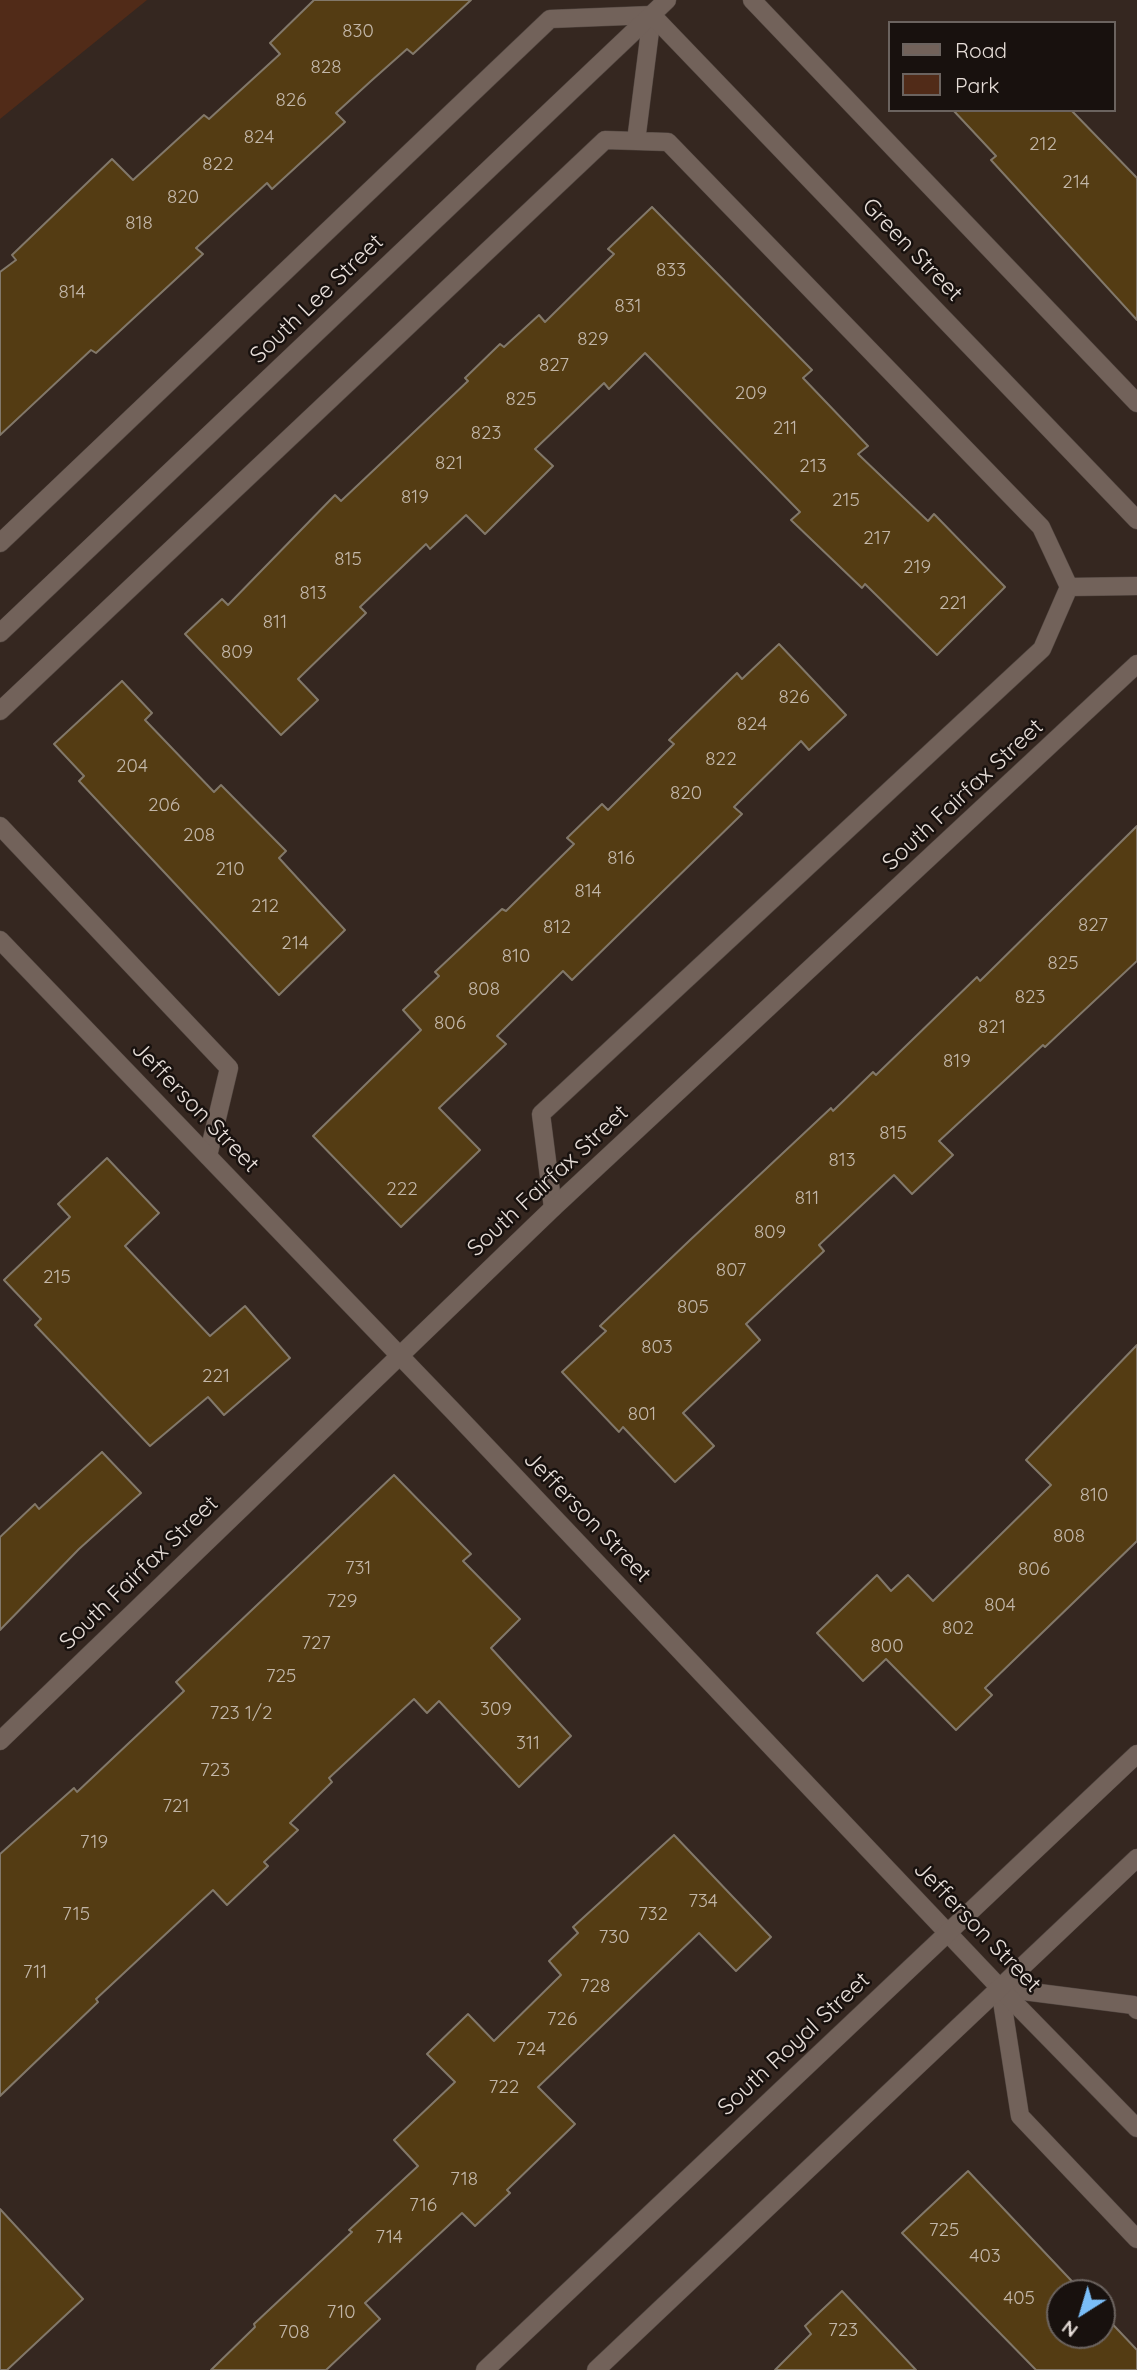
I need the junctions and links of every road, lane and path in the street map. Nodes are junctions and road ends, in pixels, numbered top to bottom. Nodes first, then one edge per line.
1 (667, 0) edge
2 (752, 0) edge
3 (652, 15) junction
4 (636, 141) junction
5 (1137, 403) edge
6 (1137, 520) edge
7 (0, 543) edge
8 (1137, 586) edge
9 (1069, 587) junction
10 (0, 633) edge
11 (1137, 664) edge
12 (0, 711) edge
13 (0, 826) edge
14 (0, 940) edge
15 (208, 1156) junction
16 (553, 1208) junction
17 (400, 1356) junction
18 (0, 1741) edge
19 (1137, 1754) edge
20 (1137, 1858) edge
21 (948, 1932) junction
22 (1000, 1988) junction
23 (1137, 2010) edge
24 (1137, 2128) edge
25 (1137, 2239) edge
26 (485, 2370) edge
27 (596, 2370) edge

1 - 3 street, South Lee Street
2 - 5 street
3 - 4 street
3 - 6 street, Green Street
3 - 7 street
3 - 10 street, South Lee Street
4 - 9 street
4 - 12 street
8 - 9 street
9 - 16 street
11 - 16 street, South Fairfax Street
13 - 15 street
14 - 15 street, Jefferson Street
15 - 17 street, Jefferson Street
16 - 17 street, South Fairfax Street
17 - 18 street, South Fairfax Street
17 - 21 street, Jefferson Street
19 - 21 street, South Royal Street
20 - 22 street
21 - 22 street, Jefferson Street
21 - 26 street, South Royal Street
22 - 23 street
22 - 24 street, Jefferson Street
22 - 25 street
22 - 27 street

